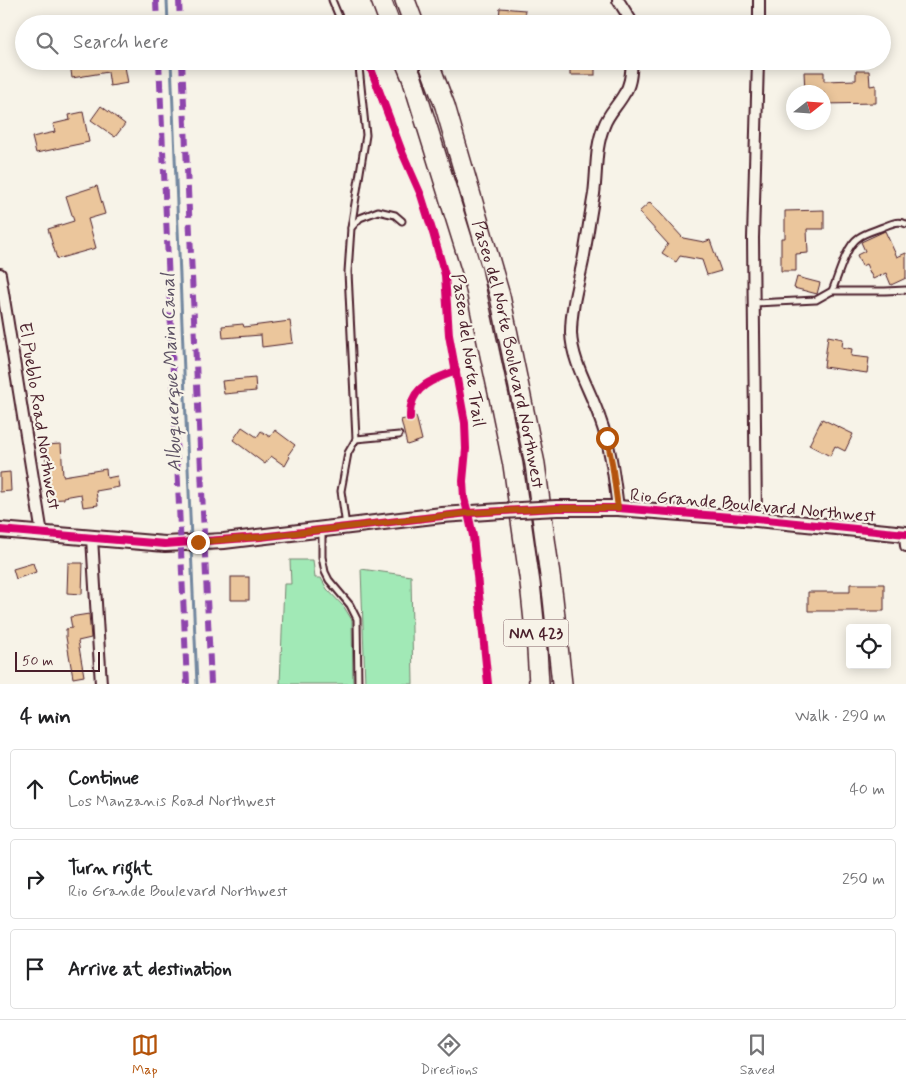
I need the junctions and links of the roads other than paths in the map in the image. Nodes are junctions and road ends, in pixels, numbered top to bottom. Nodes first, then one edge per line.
1 (332, 0) edge
2 (381, 0) edge
3 (405, 0) edge
4 (618, 0) edge
5 (759, 0) edge
6 (338, 15) edge
7 (387, 15) edge
8 (411, 15) edge
9 (628, 15) edge
10 (758, 15) edge
11 (359, 70) edge
12 (409, 70) edge
13 (431, 70) edge
14 (631, 70) edge
15 (758, 70) edge
16 (402, 221) dead end
17 (906, 224) edge
18 (351, 228) junction
19 (0, 274) edge
20 (906, 290) edge
21 (832, 291) junction
22 (754, 304) junction
23 (399, 435) dead end
24 (356, 439) junction
25 (618, 508) junction
26 (756, 519) junction
27 (346, 527) junction
28 (0, 530) edge
29 (322, 530) junction
30 (42, 534) junction
31 (92, 538) junction
32 (906, 538) edge
33 (100, 684) edge
34 (358, 684) edge
35 (539, 684) edge
36 (562, 684) edge

1 - 6 lane
2 - 7 highway
3 - 8 highway
4 - 9 street
5 - 10 street
11 - 18 lane
12 - 35 highway, Paseo del Norte Boulevard Northwest / NM 423
13 - 36 highway, Paseo del Norte Boulevard Northwest / NM 423
14 - 25 street
15 - 22 street
16 - 18 lane
17 - 21 lane
18 - 24 lane
19 - 30 street, El Pueblo Road Northwest
20 - 21 lane
21 - 22 lane
22 - 26 street
23 - 24 lane
24 - 27 lane
25 - 26 street, Rio Grande Boulevard Northwest
25 - 27 street, Rio Grande Boulevard Northwest, bridge
26 - 32 street, Rio Grande Boulevard Northwest
27 - 29 street, Rio Grande Boulevard Northwest
28 - 30 street, Rio Grande Boulevard Northwest
29 - 31 street, Rio Grande Boulevard Northwest
29 - 34 lane
30 - 31 street, Rio Grande Boulevard Northwest
31 - 33 street

